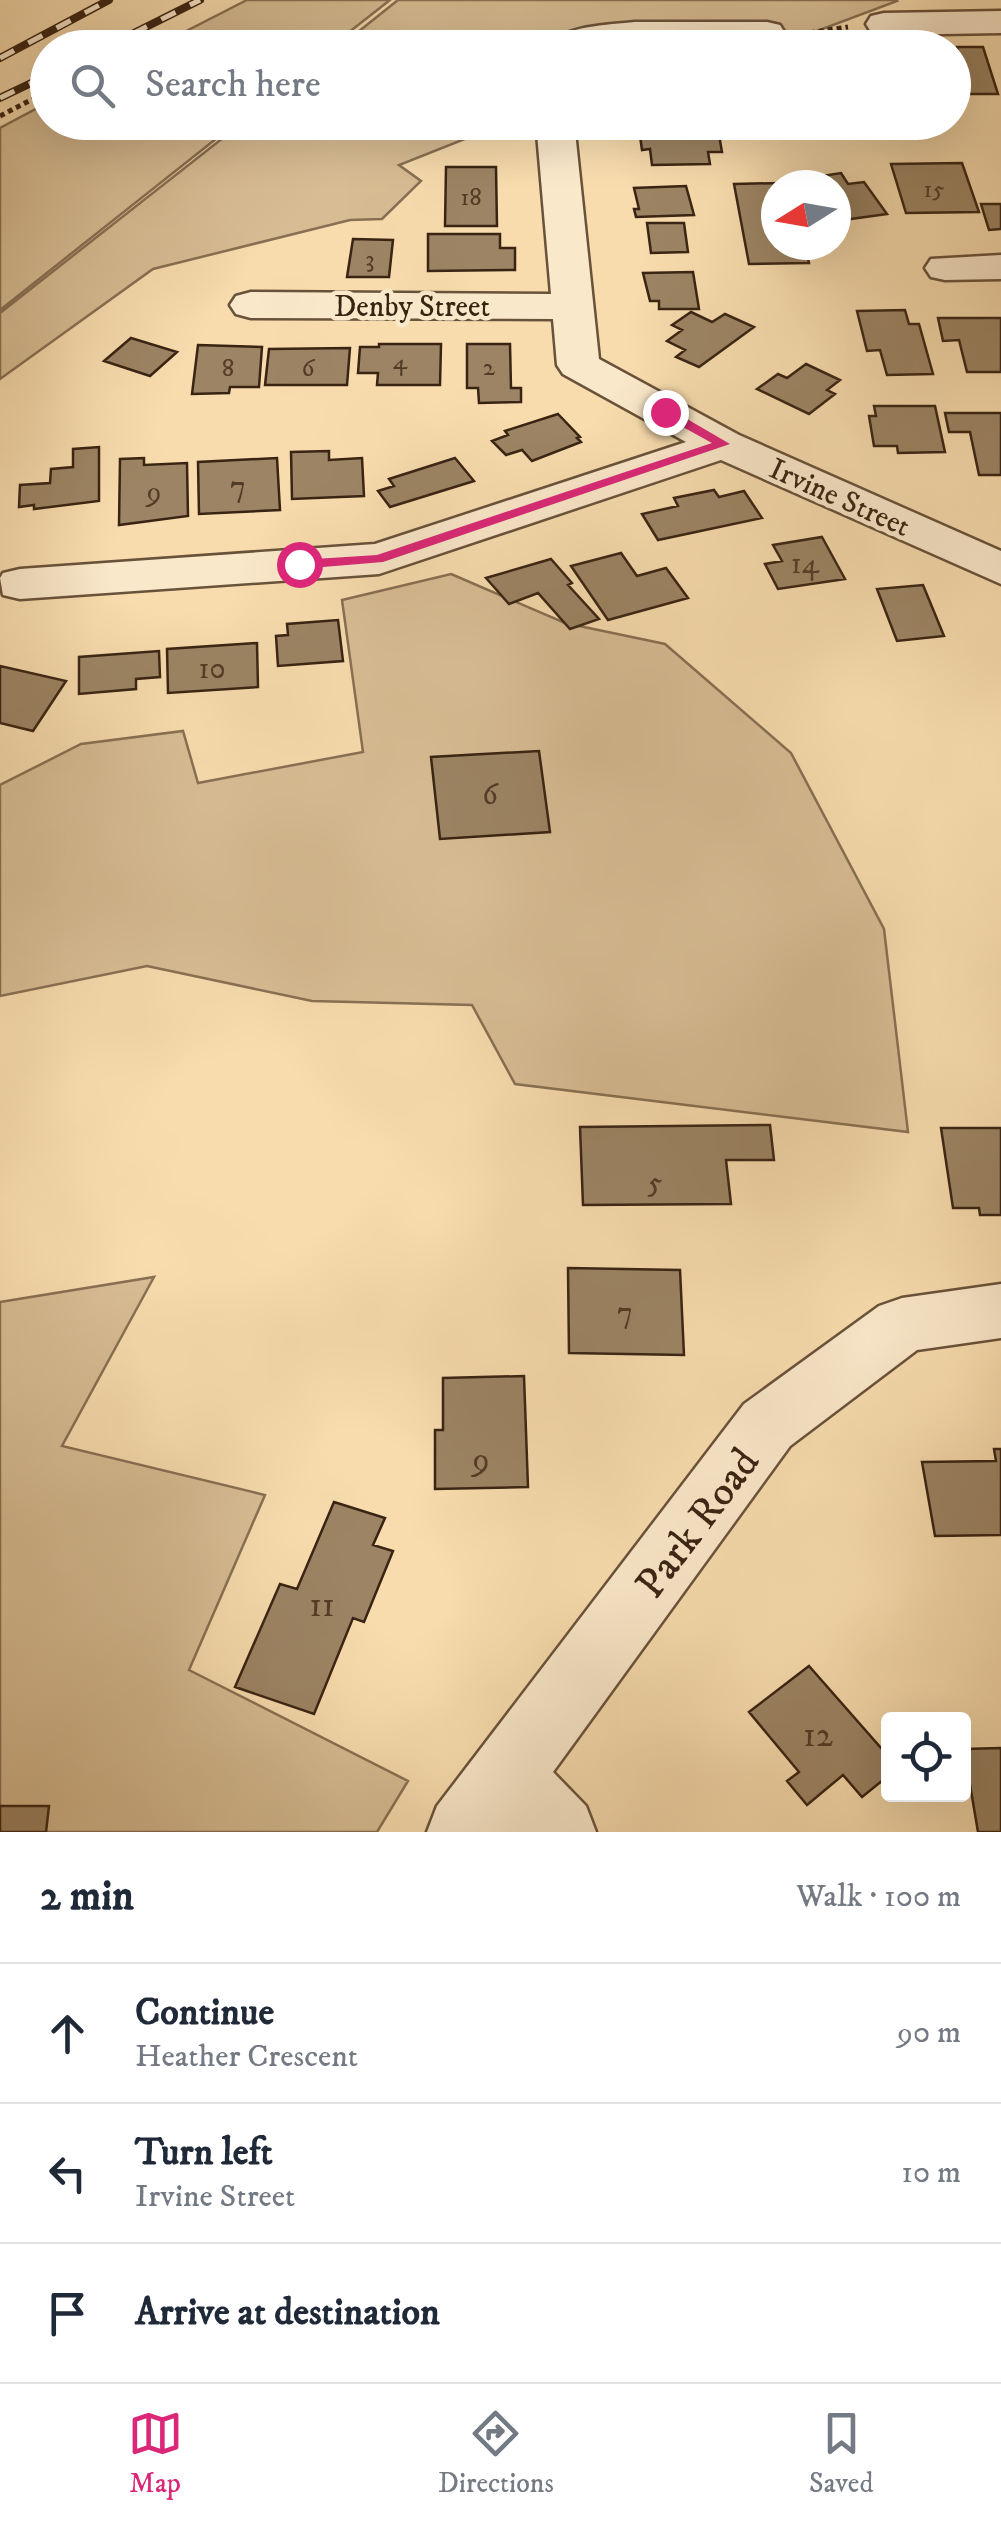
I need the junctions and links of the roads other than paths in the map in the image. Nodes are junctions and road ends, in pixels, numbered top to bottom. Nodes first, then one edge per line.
1 (1001, 22) edge
2 (884, 24) road end
3 (557, 140) edge
4 (1001, 267) edge
5 (945, 268) dead end
6 (251, 305) dead end
7 (574, 307) junction
8 (723, 444) junction
9 (1001, 569) edge
10 (20, 584) dead end
11 (1001, 1311) edge
12 (507, 1776) junction
13 (464, 1832) edge
14 (558, 1832) edge

1 - 2 street
3 - 7 street, Irvine Street
4 - 5 street
6 - 7 street, Denby Street
7 - 8 street, Irvine Street
8 - 9 street, Irvine Street
8 - 10 street
11 - 12 street, Park Road
12 - 13 street, Park Road
12 - 14 street

